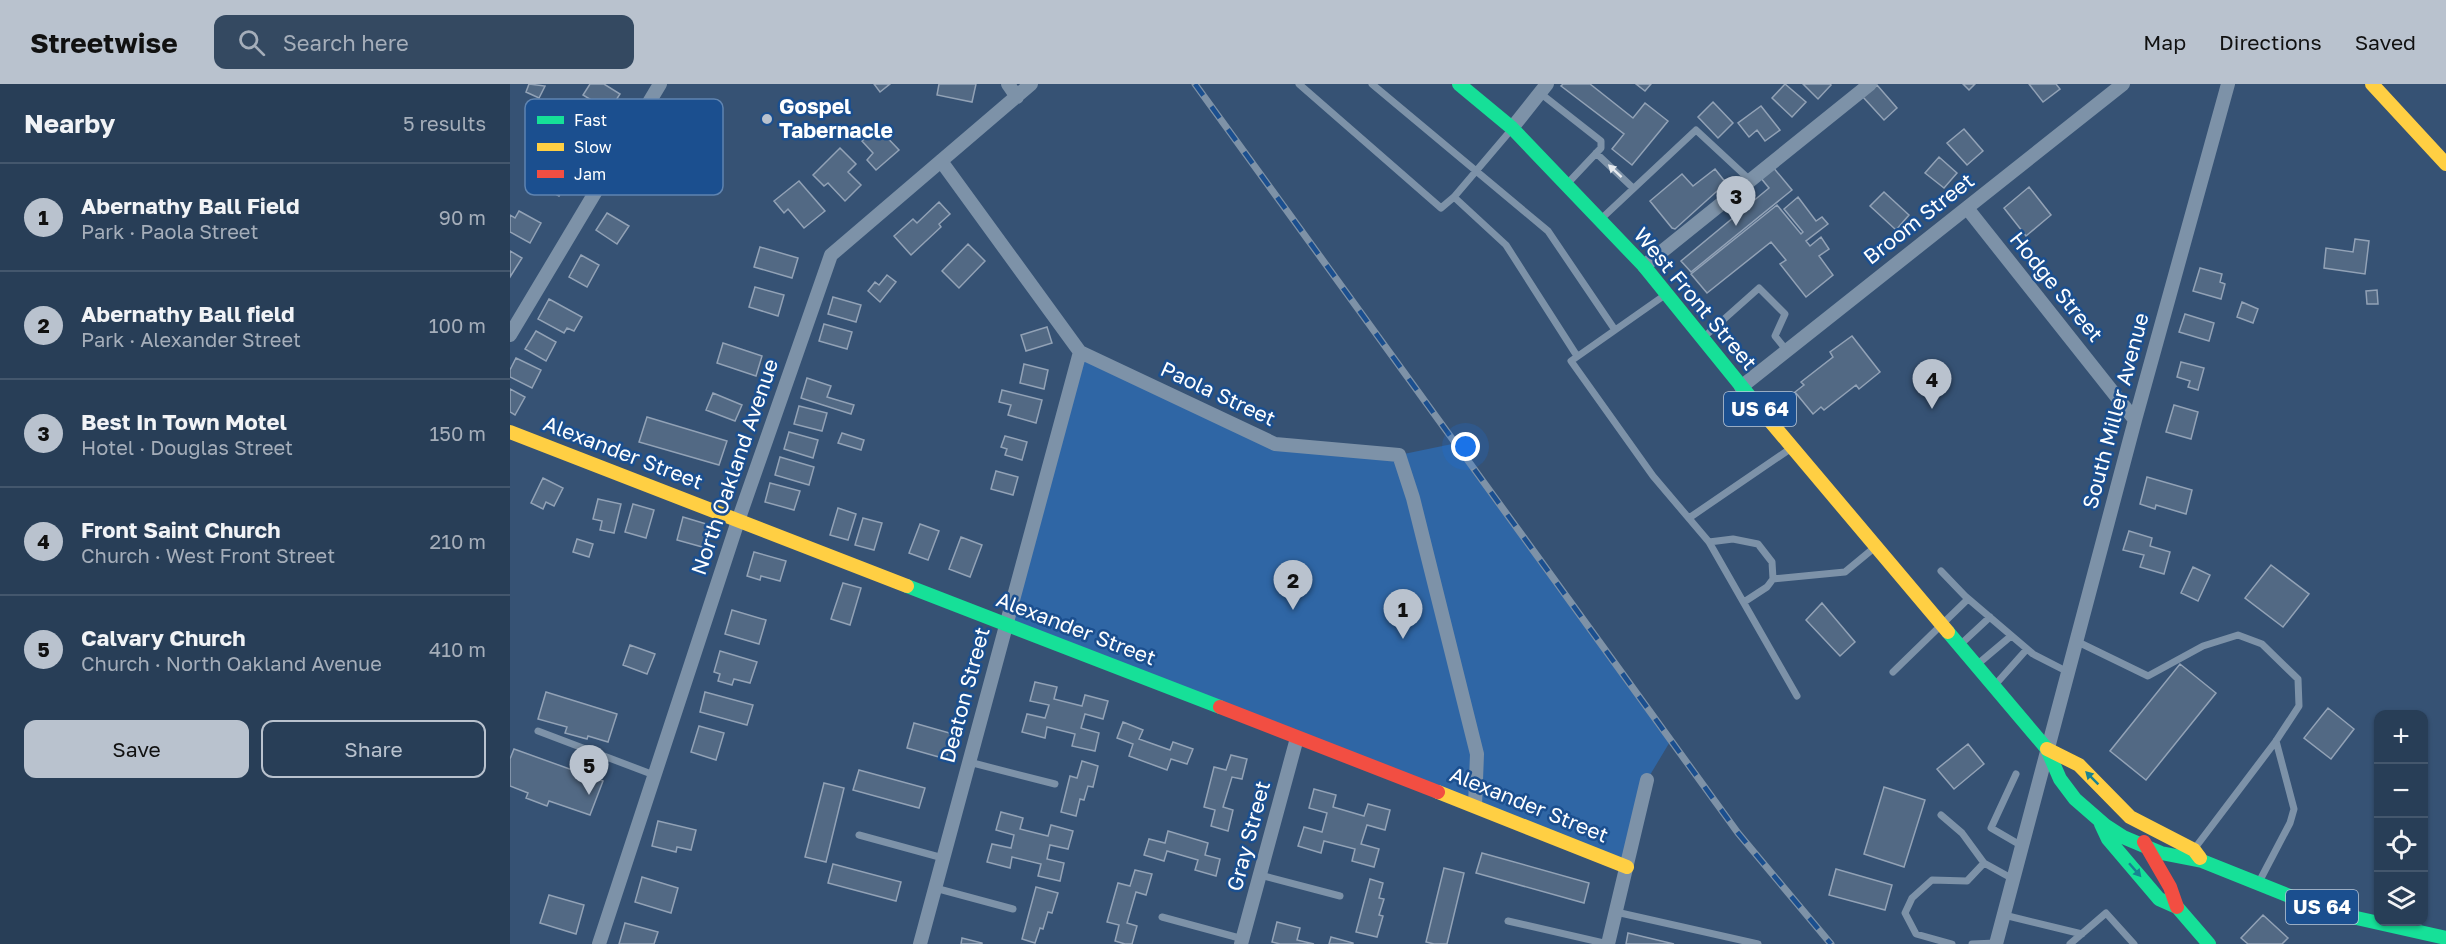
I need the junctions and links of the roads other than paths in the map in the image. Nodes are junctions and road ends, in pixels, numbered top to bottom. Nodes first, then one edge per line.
1 (660, 84) edge
2 (1008, 84) edge
3 (1031, 84) edge
4 (1299, 84) edge
5 (1372, 84) edge
6 (1459, 84) edge
7 (1870, 84) edge
8 (2123, 84) edge
9 (2228, 84) edge
10 (2372, 84) edge
11 (1544, 88) edge
12 (1017, 97) junction
13 (651, 99) edge
14 (1512, 128) junction
15 (1596, 153) junction
16 (941, 161) junction
17 (2446, 164) edge
18 (1475, 169) junction
19 (1751, 181) junction
20 (1567, 185) junction
21 (1633, 189) junction
22 (594, 195) edge
23 (1454, 196) junction
24 (1966, 208) junction
25 (1600, 220) junction
26 (1644, 266) junction
27 (1666, 294) junction
28 (1615, 330) junction
29 (510, 335) edge
30 (1702, 339) junction
31 (1787, 351) junction
32 (1080, 352) junction
33 (1577, 356) junction
34 (1741, 387) junction
35 (2135, 420) junction
36 (510, 432) edge
37 (1792, 447) junction
38 (1689, 518) junction
39 (738, 520) junction
40 (1709, 542) junction
41 (1876, 546) junction
42 (1941, 571) dead end
43 (1773, 579) junction
44 (1968, 599) junction
45 (1744, 602) junction
46 (1990, 617) junction
47 (1942, 624) junction
48 (1006, 625) junction
49 (2011, 636) junction
50 (2076, 641) junction
51 (1960, 646) junction
52 (2027, 649) junction
53 (1976, 665) junction
54 (1893, 672) dead end
55 (2068, 672) junction
56 (1994, 687) junction
57 (1797, 696) dead end
58 (538, 731) dead end
59 (1297, 738) junction
60 (2276, 741) junction
61 (2047, 749) junction
62 (969, 762) junction
63 (2016, 774) dead end
64 (654, 775) junction
65 (1647, 780) dead end
66 (1055, 784) dead end
67 (1475, 806) junction
68 (1941, 815) dead end
69 (2130, 817) junction
70 (2101, 824) junction
71 (859, 835) dead end
72 (2022, 846) junction
73 (2147, 849) junction
74 (2198, 855) junction
75 (943, 858) junction
76 (1984, 863) junction
77 (1627, 867) junction
78 (1260, 875) junction
79 (2013, 879) junction
80 (2258, 884) junction
81 (935, 888) junction
82 (1340, 896) dead end
83 (2177, 908) junction
84 (1013, 909) dead end
85 (1616, 912) junction
86 (2004, 915) junction
87 (1162, 917) dead end
88 (1508, 921) dead end
89 (2082, 934) junction
90 (2446, 938) edge
91 (1242, 941) edge
92 (2205, 942) edge
93 (598, 944) edge
94 (920, 944) edge
95 (1608, 944) edge
96 (1758, 944) edge
97 (1952, 944) edge
98 (1972, 944) edge
99 (1996, 944) edge
100 (2070, 944) edge
101 (2134, 944) edge

1 - 13 street
2 - 12 street
3 - 12 street, North Oakland Avenue
4 - 23 lane
5 - 18 lane
6 - 14 main road, West Front Street / US 64
7 - 19 street
8 - 24 street, Broom Street
9 - 35 street, South Miller Avenue
10 - 17 main road
11 - 14 street
11 - 15 lane
12 - 16 street, North Oakland Avenue
14 - 18 lane
14 - 20 main road, West Front Street / US 64
15 - 20 lane
21 -> 15 lane
16 - 32 street, Paola Street
16 - 39 street, North Oakland Avenue
18 - 23 lane
18 - 28 lane
19 - 21 lane
19 - 26 street
20 - 25 main road, West Front Street / US 64
21 - 25 lane
22 - 29 street
23 - 33 lane
24 - 31 street, Broom Street
24 - 35 street, Hodge Street
25 - 26 main road, West Front Street / US 64
26 - 27 main road, West Front Street / US 64
27 - 28 lane
27 - 30 main road, West Front Street / US 64
28 - 33 lane
30 - 31 lane
30 - 34 main road, West Front Street / US 64
31 - 34 street, Broom Street
32 - 48 street, Deaton Street
32 - 67 street, Paola Street
33 - 38 lane
34 - 37 main road, West Front Street / US 64
35 - 50 street, South Miller Avenue
36 - 39 main road, Alexander Street
37 - 38 lane
37 - 41 main road, West Front Street / US 64
38 - 40 lane
39 - 48 main road, Alexander Street
39 - 64 street, North Oakland Avenue
40 - 43 lane
40 - 45 lane
41 - 43 lane
41 - 47 main road, West Front Street / US 64
42 - 44 lane
43 - 45 lane
44 - 46 lane
44 - 47 lane
45 - 57 lane
46 - 49 lane
46 - 51 lane
47 - 51 main road, West Front Street / US 64
47 - 54 lane
48 - 59 main road, Alexander Street
48 - 62 street, Deaton Street
49 - 52 lane
49 - 53 lane
50 - 55 street, South Miller Avenue
50 - 60 lane
51 - 53 main road, West Front Street / US 64
52 - 55 lane
52 - 56 lane
53 - 56 main road, West Front Street / US 64
55 - 61 street, South Miller Avenue
56 - 61 main road, West Front Street / US 64
58 - 64 lane
59 - 67 main road, Alexander Street
59 - 78 street, Gray Street
60 - 74 lane
60 - 80 lane
69 -> 61 main road, West Front Street / US 64
61 - 70 main road, West Front Street
61 - 72 street, South Miller Avenue
62 - 66 lane
62 - 75 street, Deaton Street
63 - 72 lane
64 - 93 street, North Oakland Avenue
65 - 77 street
67 - 77 main road, Alexander Street
68 - 76 lane
69 - 73 main road, West Front Street / US 64
69 - 74 main road, US 64
70 - 73 main road
70 -> 83 main road, West Front Street
71 - 75 lane
72 - 79 street, South Miller Avenue
73 - 74 main road
73 - 83 main road, West Front Street / US 64
74 - 80 main road, US 64
75 - 81 street, Deaton Street
76 - 79 lane
76 - 97 lane
77 - 85 street
78 - 82 lane
78 - 91 street, Gray Street
79 - 86 street, South Miller Avenue
80 - 90 main road, US 64
81 - 84 lane
81 - 94 street, Deaton Street
83 - 92 main road, West Front Street
85 - 95 street
85 - 96 lane
86 - 89 lane
86 - 99 street, South Miller Avenue
87 - 91 lane
88 - 95 lane
89 - 100 lane
89 - 101 lane
98 - 99 lane

